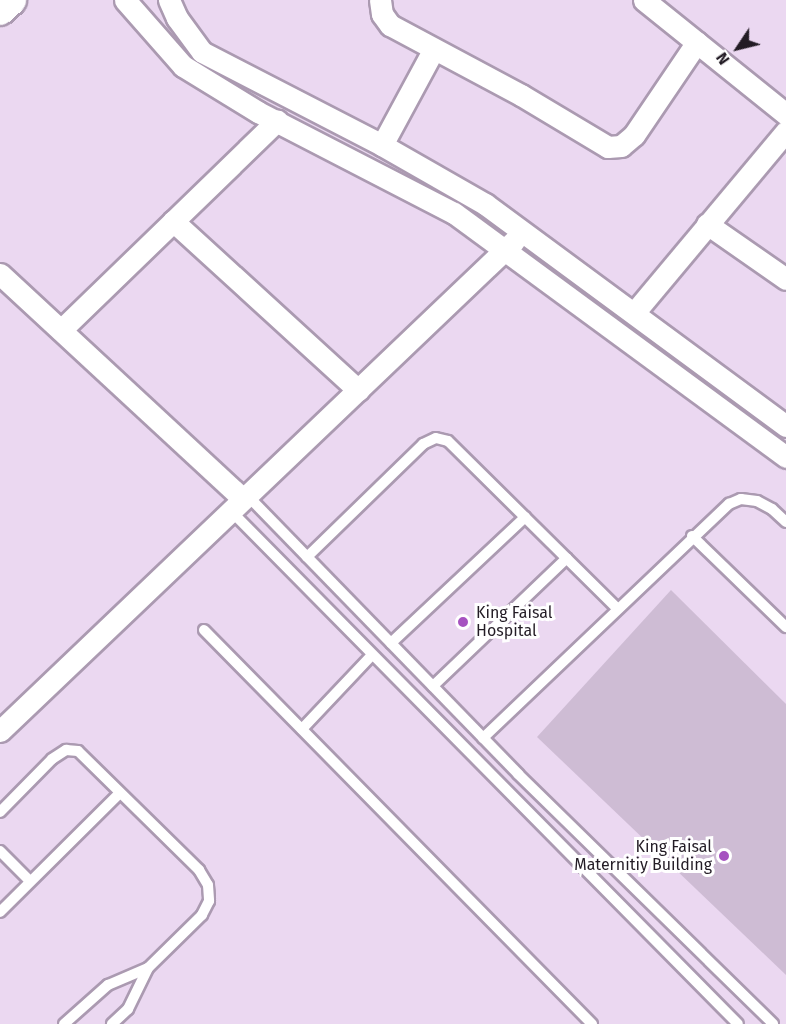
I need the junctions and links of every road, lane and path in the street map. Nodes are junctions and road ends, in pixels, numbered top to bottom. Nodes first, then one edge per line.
1 (11, 0) edge
2 (125, 0) edge
3 (380, 0) edge
4 (644, 0) edge
5 (178, 6) edge
6 (0, 10) edge
7 (697, 42) junction
8 (434, 49) junction
9 (786, 114) edge
10 (277, 121) junction
11 (786, 131) edge
12 (382, 145) junction
13 (173, 221) junction
14 (707, 224) junction
15 (524, 231) junction
16 (505, 249) junction
17 (0, 274) edge
18 (786, 279) edge
19 (634, 313) junction
20 (61, 330) junction
21 (358, 390) junction
22 (786, 426) edge
23 (786, 457) edge
24 (240, 502) junction
25 (525, 517) junction
26 (786, 522) edge
27 (692, 536) junction
28 (307, 556) junction
29 (567, 558) junction
30 (617, 608) junction
31 (786, 627) edge
32 (204, 630) dead end
33 (391, 643) junction
34 (372, 655) junction
35 (433, 686) junction
36 (302, 729) junction
37 (0, 731) edge
38 (483, 738) junction
39 (119, 794) junction
40 (0, 812) edge
41 (0, 851) edge
42 (30, 881) junction
43 (0, 912) edge
44 (148, 968) junction
45 (64, 1024) edge
46 (112, 1024) edge
47 (592, 1024) edge
48 (738, 1024) edge
49 (773, 1024) edge

1 - 6 street
2 - 10 street
3 - 8 street
4 - 7 street
5 - 12 street
7 - 8 street
7 - 9 street
8 - 12 street
10 - 13 street
10 - 16 street
11 - 14 street
12 - 15 street
13 - 20 street
13 - 21 street
14 - 18 street
14 - 19 street
15 - 16 street
15 - 19 street
16 - 21 street
16 - 23 street
17 - 20 street
19 - 22 street
20 - 24 street
21 - 24 street
24 - 28 lane
24 - 34 lane
24 - 37 street
25 - 28 lane
25 - 29 lane
25 - 33 lane
26 - 27 lane
27 - 30 lane
27 - 31 lane
28 - 33 lane
29 - 30 lane
29 - 35 lane
30 - 38 lane
32 - 36 lane
33 - 35 lane
34 - 36 lane
34 - 48 lane
35 - 38 lane
36 - 47 lane
38 - 49 lane
39 - 40 lane
39 - 42 lane
39 - 44 lane
41 - 42 lane
42 - 43 lane
44 - 45 lane
44 - 46 lane

